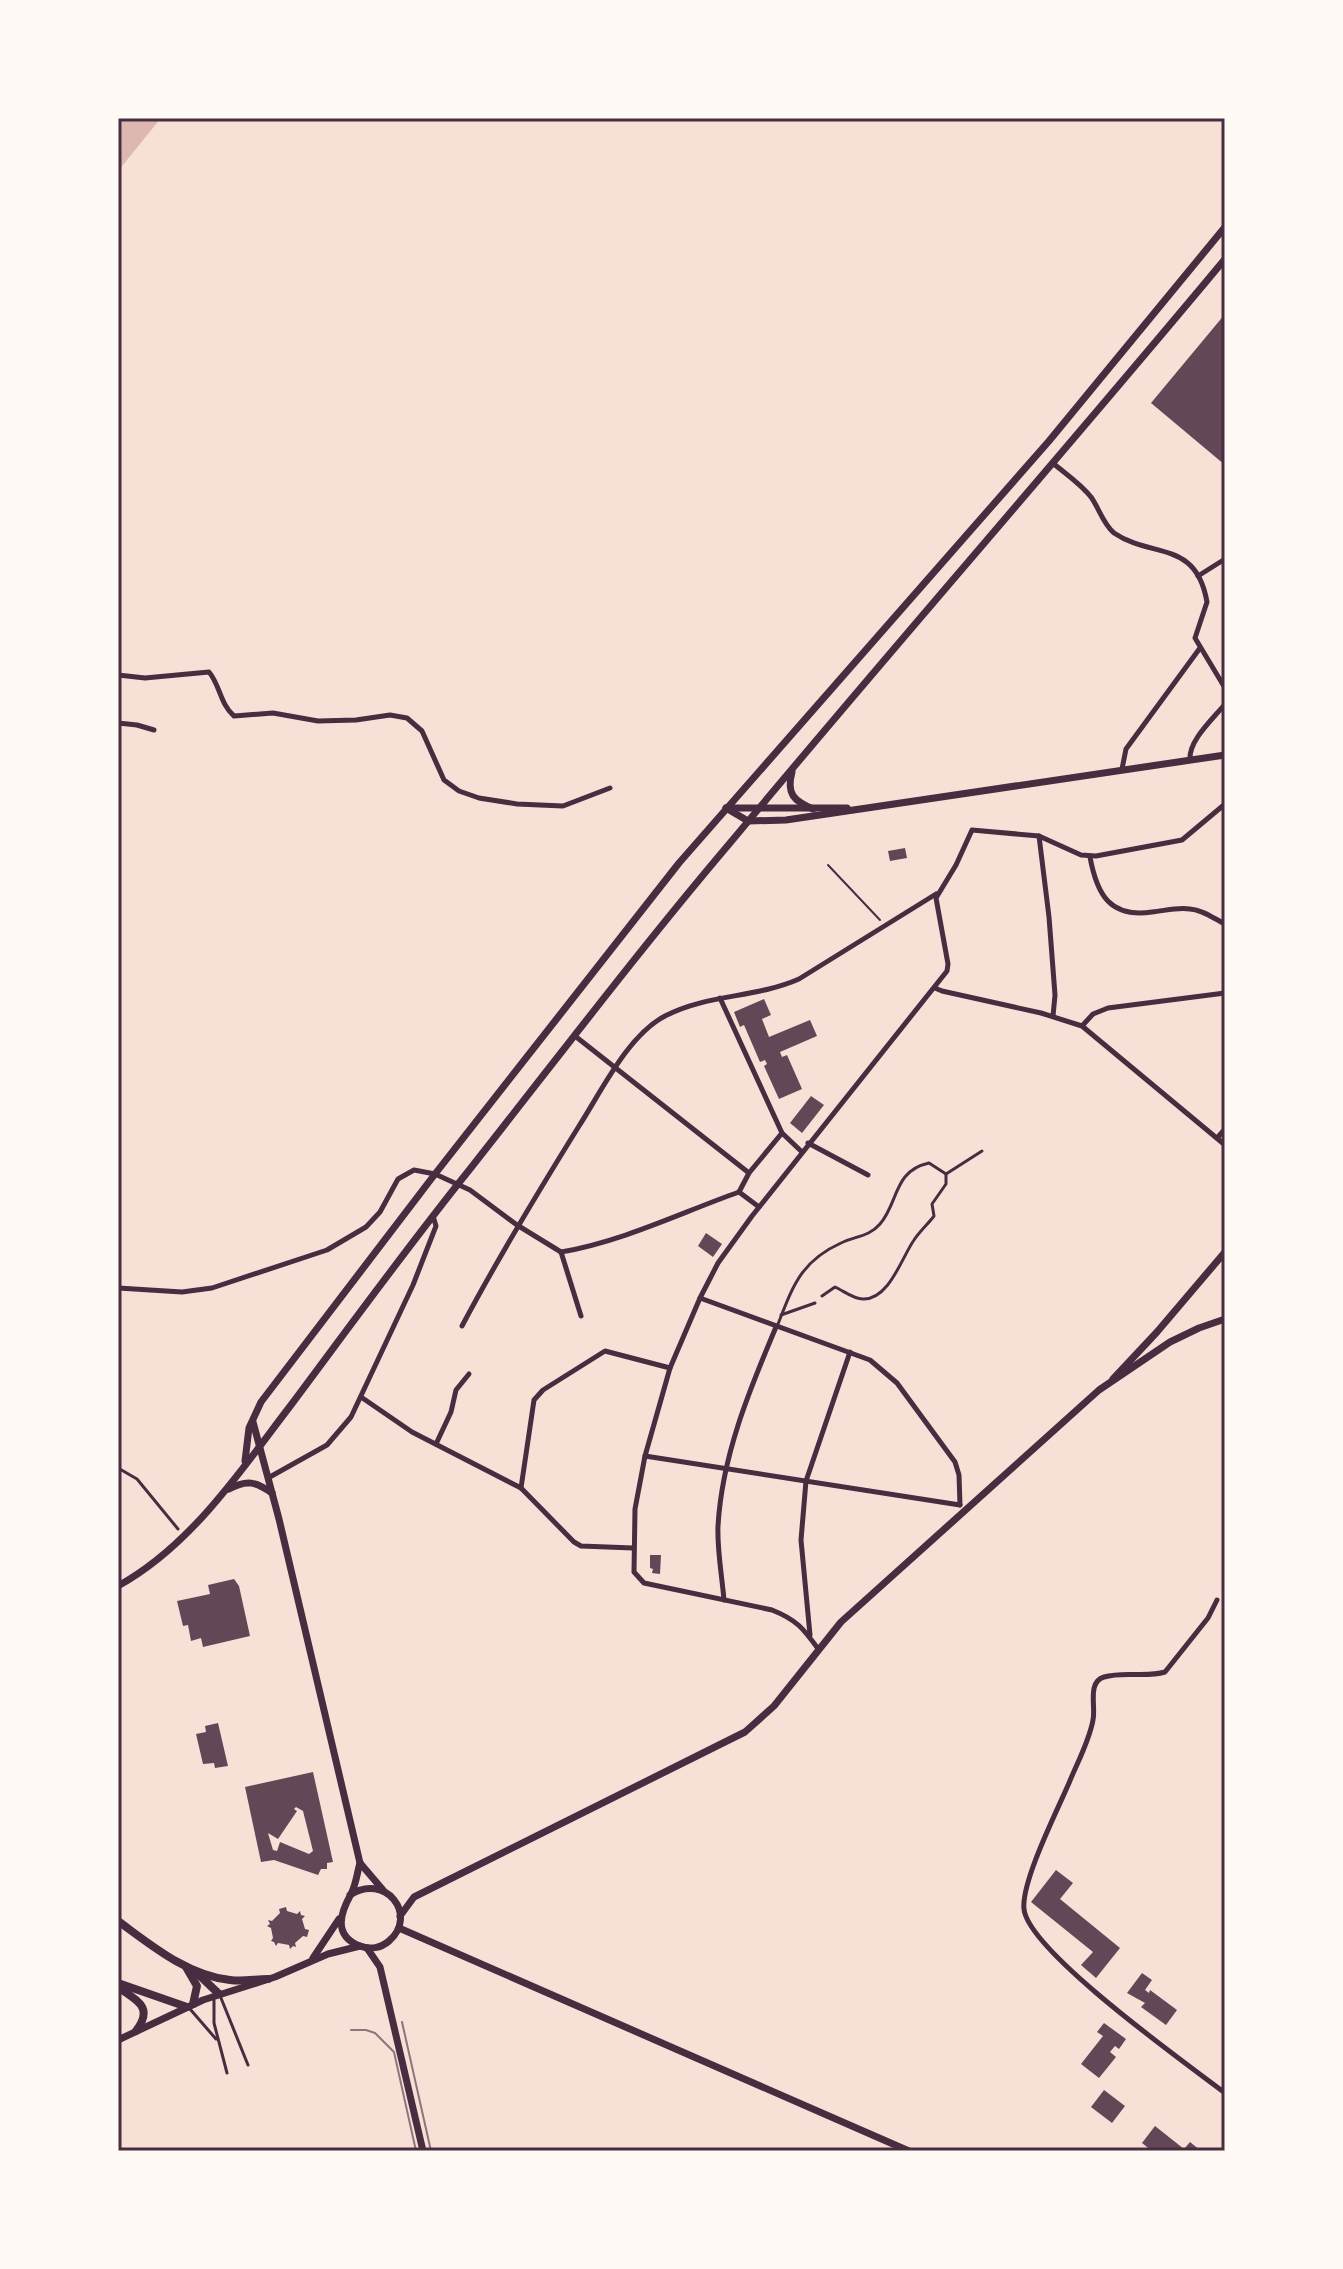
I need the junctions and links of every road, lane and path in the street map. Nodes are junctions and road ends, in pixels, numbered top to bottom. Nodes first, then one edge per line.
1 (1225, 227) edge
2 (1225, 259) edge
3 (1054, 464) junction
4 (1225, 559) edge
5 (1198, 576) junction
6 (1200, 648) junction
7 (118, 675) edge
8 (1225, 688) edge
9 (1225, 704) edge
10 (118, 723) edge
11 (154, 730) dead end
12 (1225, 755) edge
13 (1190, 759) junction
14 (1122, 769) junction
15 (793, 770) junction
16 (610, 788) dead end
17 (1225, 804) edge
18 (761, 806) junction
19 (726, 808) junction
20 (813, 809) junction
21 (859, 809) junction
22 (748, 821) junction
23 (1039, 836) junction
24 (1090, 857) junction
25 (828, 865) dead end
26 (937, 894) junction
27 (881, 921) dead end
28 (1225, 924) edge
29 (935, 988) junction
30 (1225, 993) edge
31 (720, 998) junction
32 (1053, 1016) junction
33 (1082, 1026) junction
34 (575, 1036) junction
35 (616, 1068) junction
36 (1225, 1129) edge
37 (782, 1133) junction
38 (1217, 1138) junction
39 (808, 1143) junction
40 (1225, 1145) edge
41 (982, 1151) dead end
42 (802, 1152) junction
43 (749, 1173) junction
44 (435, 1174) junction
45 (946, 1174) junction
46 (868, 1175) dead end
47 (458, 1184) junction
48 (739, 1192) junction
49 (759, 1207) junction
50 (433, 1216) junction
51 (517, 1225) junction
52 (561, 1252) junction
53 (1225, 1252) edge
54 (118, 1288) edge
55 (822, 1296) dead end
56 (700, 1298) junction
57 (815, 1303) dead end
58 (781, 1315) junction
59 (581, 1316) dead end
60 (1225, 1319) edge
61 (462, 1326) dead end
62 (776, 1327) junction
63 (850, 1352) junction
64 (670, 1368) junction
65 (469, 1374) dead end
66 (1111, 1381) junction
67 (361, 1397) junction
68 (253, 1418) junction
69 (436, 1444) junction
70 (258, 1447) junction
71 (645, 1456) junction
72 (243, 1467) junction
73 (118, 1468) edge
74 (727, 1468) junction
75 (268, 1478) junction
76 (806, 1481) junction
77 (521, 1488) junction
78 (224, 1492) junction
79 (273, 1494) junction
80 (962, 1508) junction
81 (181, 1532) junction
82 (633, 1548) junction
83 (130, 1580) junction
84 (118, 1586) edge
85 (118, 1593) edge
86 (724, 1600) junction
87 (1217, 1600) dead end
88 (810, 1635) junction
89 (819, 1650) junction
90 (360, 1863) junction
91 (386, 1892) junction
92 (350, 1895) junction
93 (414, 1897) junction
94 (400, 1916) junction
95 (340, 1917) junction
96 (118, 1921) edge
97 (399, 1928) junction
98 (387, 1943) junction
99 (363, 1947) junction
100 (311, 1961) junction
101 (187, 1966) junction
102 (380, 1967) junction
103 (268, 1979) junction
104 (118, 1985) edge
105 (217, 1995) junction
106 (190, 2006) junction
107 (136, 2031) junction
108 (118, 2040) edge
109 (217, 2041) junction
110 (248, 2065) dead end
111 (227, 2073) dead end
112 (1225, 2093) edge
113 (423, 2151) edge
114 (909, 2151) edge

1 - 19 main road
2 - 3 main road
3 - 5 street
3 - 15 main road
4 - 5 street
5 - 6 street
6 - 8 street
6 - 14 street
7 - 16 street
9 - 13 street
10 - 11 street
12 - 13 main road
13 - 14 main road
14 - 21 main road
15 - 18 main road
15 - 20 main road
17 - 24 street
18 - 19 main road
18 - 20 main road
18 - 22 main road
19 - 22 main road
19 - 44 main road
20 - 21 main road
21 - 22 main road
22 - 34 main road
23 - 24 street
23 - 26 street
23 - 32 street
24 - 28 street
25 - 27 path
26 - 29 street
26 - 31 street
29 - 32 street
29 - 39 street
30 - 33 street
31 - 35 street
31 - 37 street
32 - 33 street
33 - 38 street
34 - 35 street
34 - 47 main road
35 - 43 street
35 - 51 street
36 - 38 street
37 - 42 street
37 - 43 street
38 - 40 street
39 - 42 street
39 - 46 street
41 - 45 lane
42 - 49 street
43 - 48 street
44 - 47 street
44 - 54 street
44 - 68 main road
45 - 55 lane
45 - 58 lane
47 - 50 main road
47 - 51 street
48 - 49 street
48 - 52 street
49 - 56 street
50 - 67 street
50 - 70 main road
51 - 52 street
51 - 61 street
52 - 59 street
53 - 66 main road
56 - 62 street
56 - 64 street
57 - 58 lane
58 - 62 lane
60 - 66 main road
62 - 63 street
62 - 74 street
63 - 76 street
63 - 80 street
64 - 71 street
64 - 77 street
65 - 69 street
66 - 80 main road
67 - 69 street
67 - 75 street
68 - 70 main road
68 - 72 main road
69 - 77 street
70 - 72 main road
70 - 75 main road
71 - 74 street
71 - 82 street
72 - 78 main road
73 - 81 lane
74 - 76 street
74 - 86 street
75 - 79 main road
76 - 80 street
76 - 88 street
77 - 82 street
78 - 79 main road
78 - 81 main road
79 - 90 main road
80 - 89 main road
81 - 83 main road
82 - 86 street
83 - 84 main road
83 - 85 main road
86 - 88 street
87 - 112 street
88 - 89 street
89 - 93 main road
90 - 91 main road
90 - 92 main road
91 - 92 main road
91 - 93 main road
91 - 94 main road
92 - 95 main road
93 - 94 main road
94 - 97 main road
95 - 99 main road
95 - 100 main road
96 - 101 main road
97 - 98 main road
97 - 114 main road
98 - 99 main road
98 - 102 main road
99 - 100 main road
99 - 102 main road
100 - 103 main road
101 - 103 main road
101 - 105 main road
101 - 106 main road
102 - 113 main road
103 - 105 main road
104 - 106 main road
104 - 107 main road
105 - 106 main road
105 - 109 lane
105 - 110 lane
106 - 107 main road
106 - 109 lane
107 - 108 main road
109 - 111 lane

